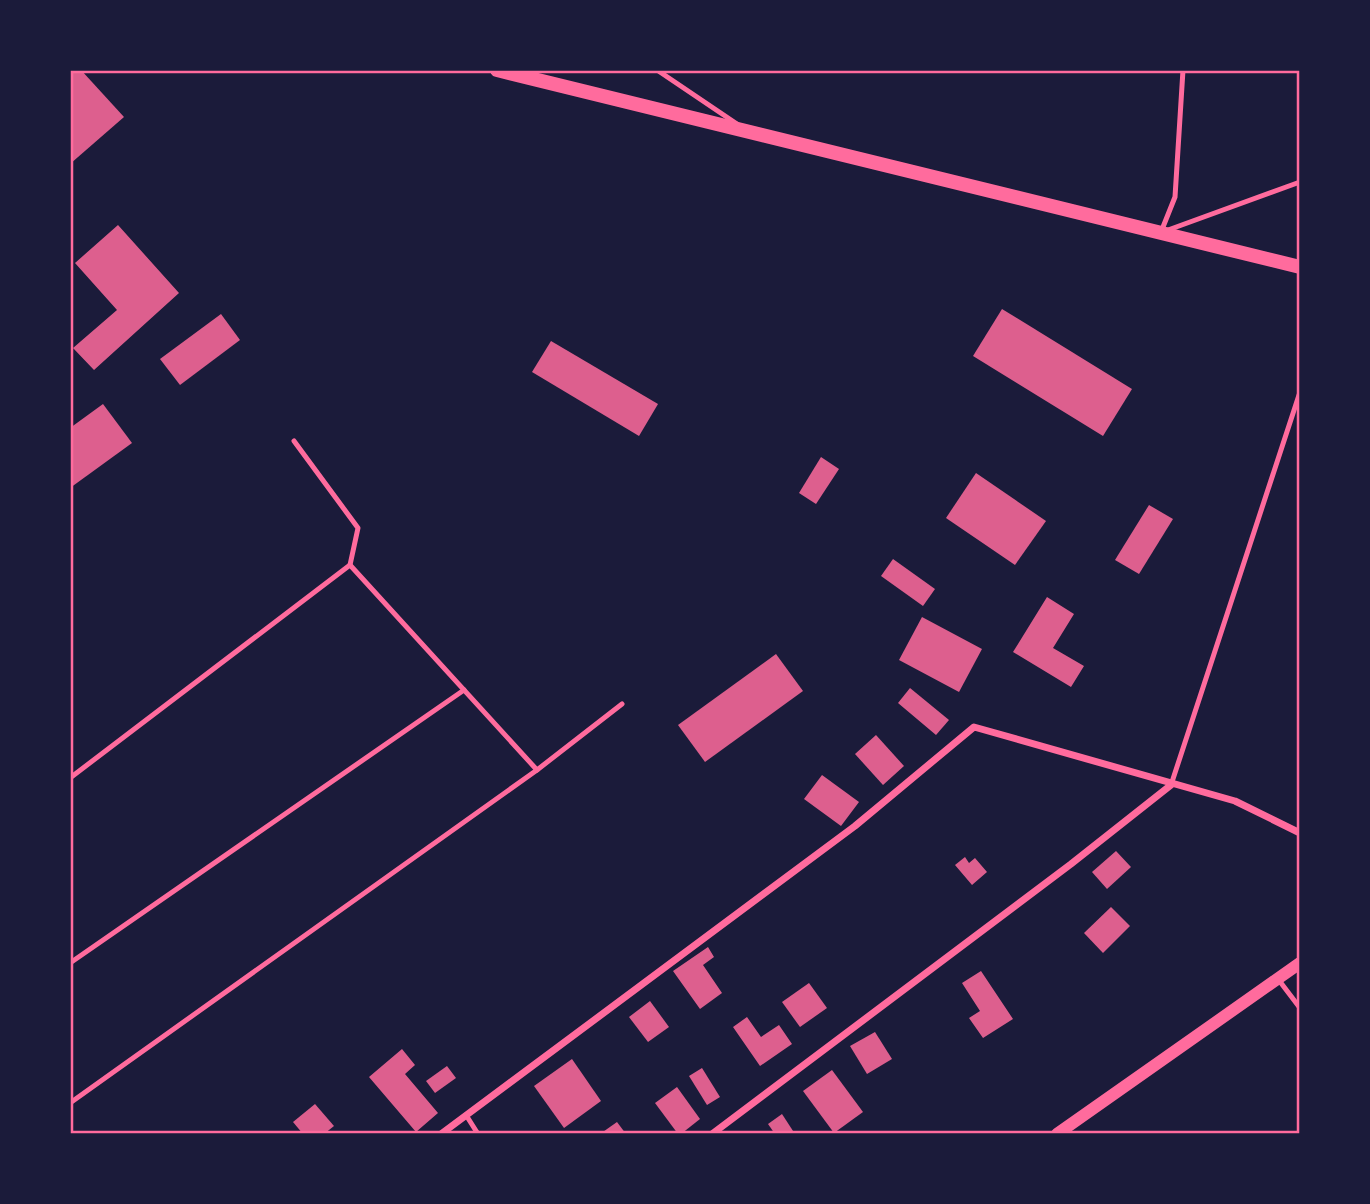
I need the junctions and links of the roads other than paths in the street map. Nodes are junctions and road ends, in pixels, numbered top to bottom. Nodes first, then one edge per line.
1 (497, 70) edge
2 (657, 70) edge
3 (1183, 70) edge
4 (745, 130) junction
5 (1300, 182) edge
6 (1161, 232) junction
7 (1300, 267) edge
8 (1300, 391) edge
9 (294, 440) dead end
10 (350, 565) junction
11 (464, 690) junction
12 (622, 704) dead end
13 (537, 770) junction
14 (70, 778) edge
15 (1171, 785) junction
16 (1300, 833) edge
17 (70, 963) edge
18 (1300, 963) edge
19 (1278, 979) junction
20 (1300, 1009) edge
21 (70, 1103) edge
22 (466, 1115) junction
23 (441, 1134) edge
24 (478, 1134) edge
25 (712, 1134) edge
26 (1057, 1134) edge

1 - 4 main road
2 - 4 lane
3 - 6 lane
4 - 6 main road
5 - 6 lane
6 - 7 main road
8 - 15 lane
9 - 10 lane
10 - 11 lane
10 - 14 lane
11 - 13 lane
11 - 17 lane
12 - 13 lane
13 - 21 lane
15 - 16 street
15 - 22 street
15 - 25 street
18 - 19 street
19 - 20 lane
19 - 26 street
22 - 23 street
22 - 24 lane

